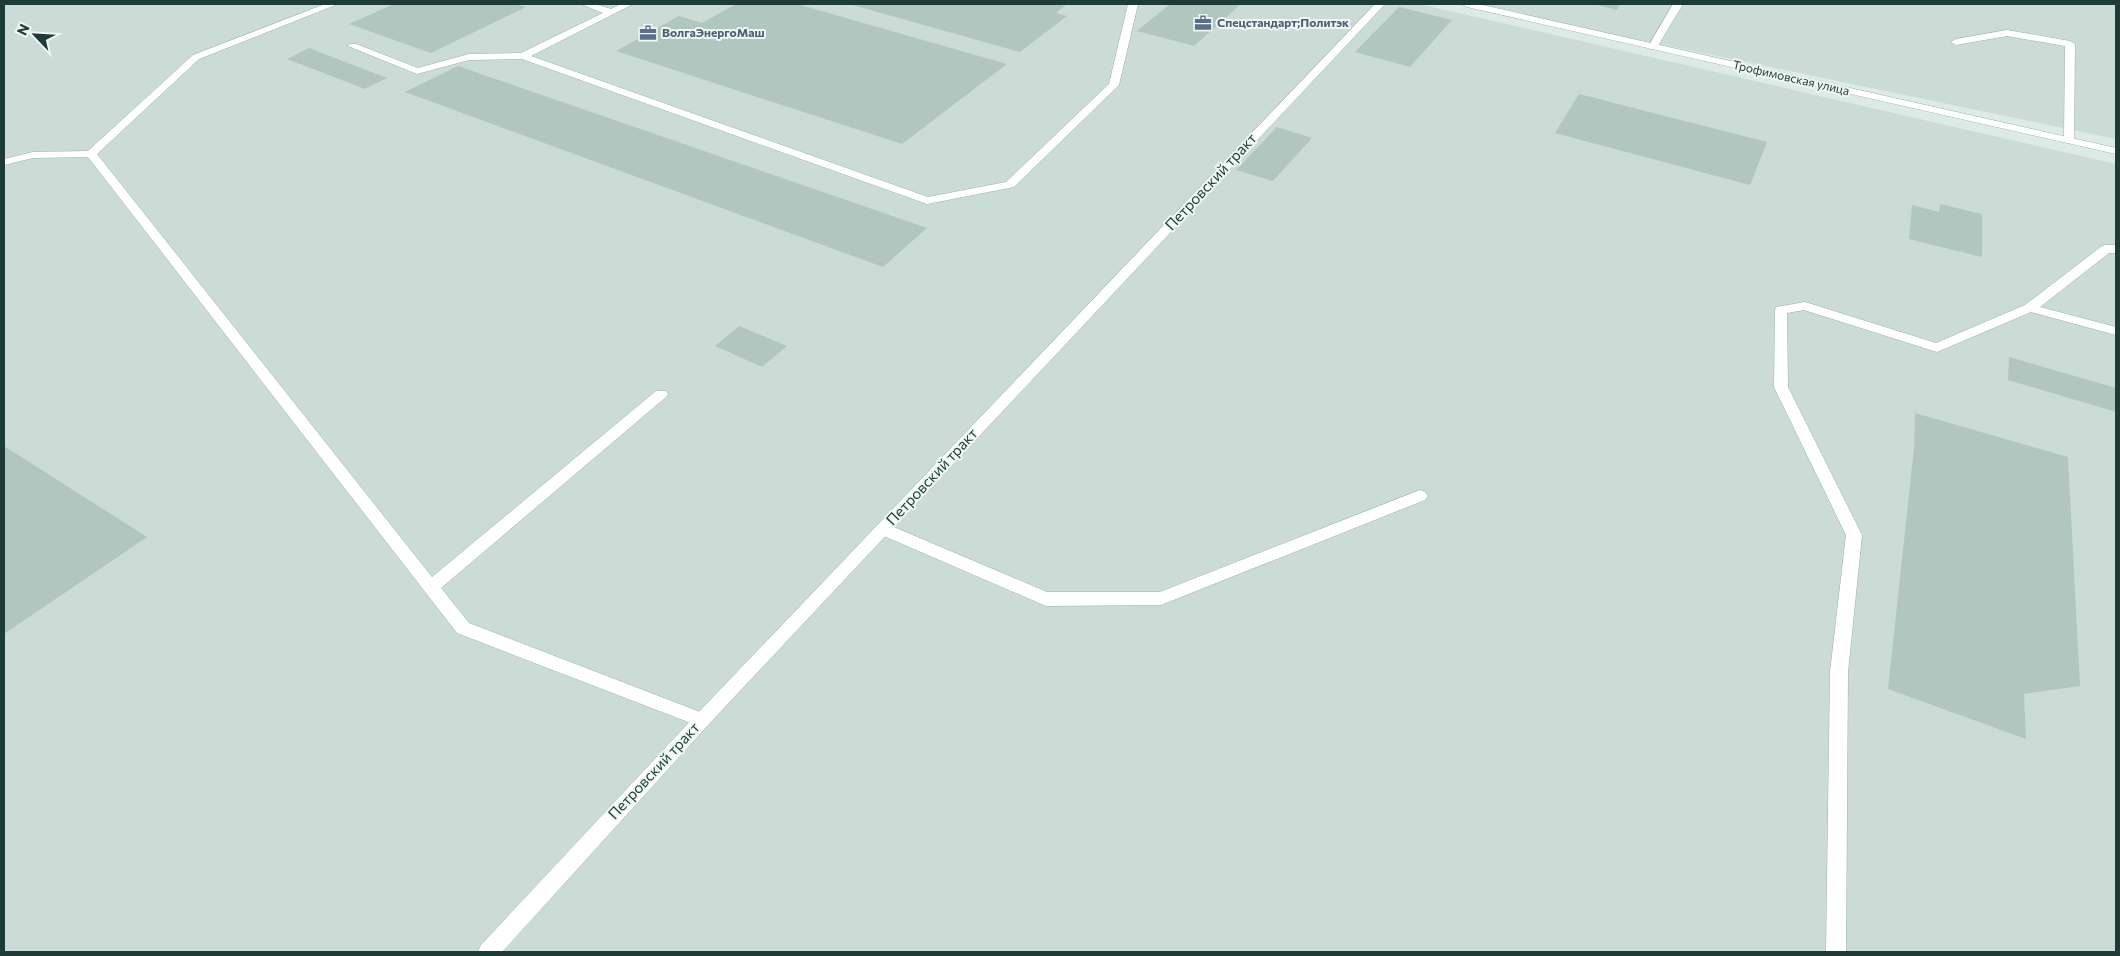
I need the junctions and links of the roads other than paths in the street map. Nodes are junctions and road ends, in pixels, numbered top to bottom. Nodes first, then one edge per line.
1 (333, 4) edge
2 (586, 4) edge
3 (628, 4) edge
4 (1133, 4) edge
5 (1380, 4) edge
6 (1466, 4) edge
7 (1678, 4) edge
8 (610, 12) junction
9 (1956, 42) dead end
10 (353, 46) dead end
11 (1653, 47) junction
12 (523, 56) junction
13 (2069, 140) junction
14 (2116, 151) edge
15 (91, 154) junction
16 (4, 162) edge
17 (2116, 249) edge
18 (2030, 308) junction
19 (2116, 331) edge
20 (660, 394) dead end
21 (1420, 496) dead end
22 (883, 529) junction
23 (431, 587) junction
24 (702, 720) junction
25 (488, 952) edge
26 (1836, 952) edge

1 - 15 street
2 - 8 street
3 - 8 street
4 - 12 street
5 - 22 street, Петровский тракт
6 - 11 street, Трофимовская улица
7 - 11 street
8 - 12 street
9 - 13 street
10 - 12 street
11 - 13 street, Трофимовская улица
13 - 14 street, Трофимовская улица
15 - 16 street
15 - 23 street
17 - 18 street
18 - 19 street
18 - 26 street
20 - 23 street
21 - 22 street
22 - 24 street, Петровский тракт
23 - 24 street
24 - 25 street, Петровский тракт

